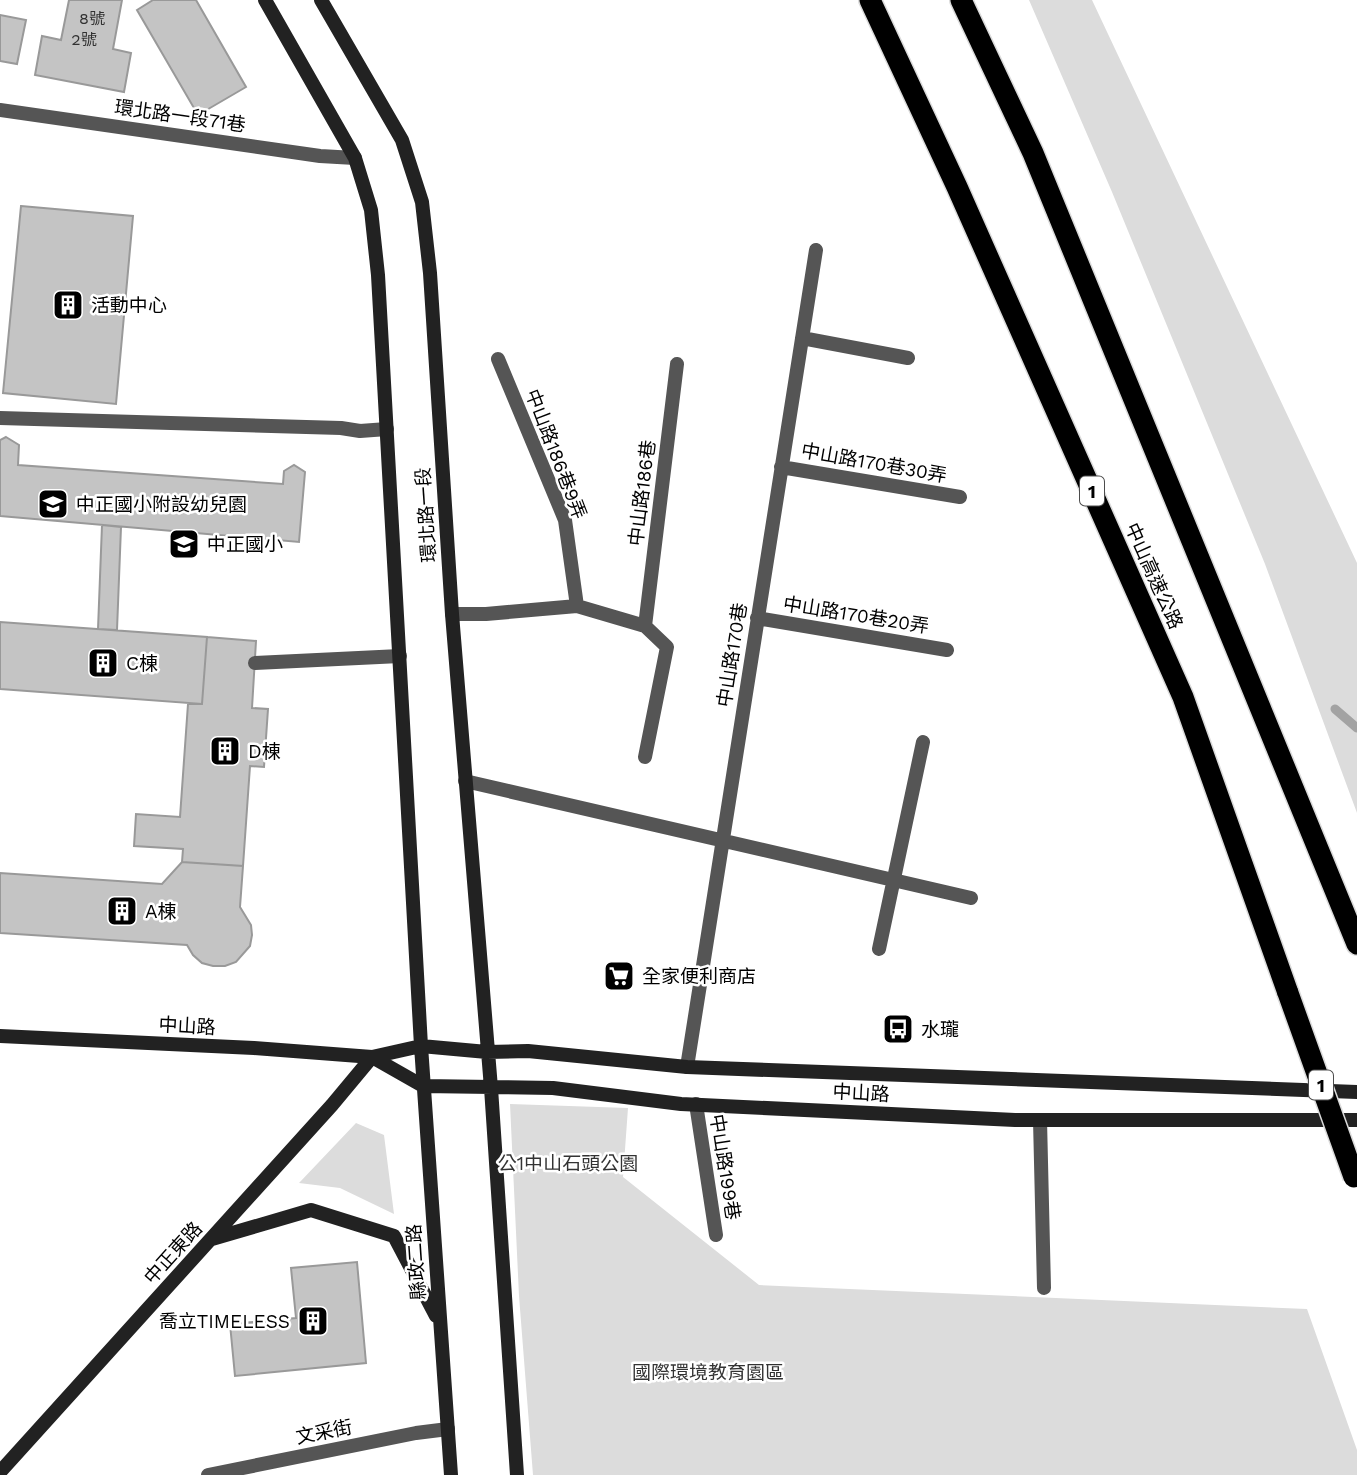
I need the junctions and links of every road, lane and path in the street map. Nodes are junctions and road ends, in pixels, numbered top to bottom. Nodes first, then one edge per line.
1 (265, 0) edge
2 (321, 0) edge
3 (870, 0) edge
4 (961, 0) edge
5 (0, 110) edge
6 (355, 158) junction
7 (816, 250) dead end
8 (802, 338) junction
9 (908, 358) dead end
10 (498, 359) dead end
11 (677, 364) dead end
12 (0, 418) edge
13 (387, 429) junction
14 (782, 467) junction
15 (960, 497) dead end
16 (577, 606) junction
17 (452, 614) junction
18 (758, 618) junction
19 (645, 626) junction
20 (947, 650) dead end
21 (400, 656) junction
22 (255, 663) dead end
23 (923, 742) dead end
24 (645, 757) dead end
25 (466, 781) junction
26 (722, 841) junction
27 (894, 880) junction
28 (971, 898) dead end
29 (1357, 944) edge
30 (879, 949) dead end
31 (0, 1037) edge
32 (421, 1046) junction
33 (487, 1052) junction
34 (372, 1057) junction
35 (687, 1067) junction
36 (423, 1086) junction
37 (491, 1088) junction
38 (1357, 1092) edge
39 (696, 1104) junction
40 (1040, 1120) junction
41 (1357, 1120) edge
42 (1356, 1181) edge
43 (716, 1235) dead end
44 (211, 1240) junction
45 (1044, 1288) dead end
46 (440, 1323) junction
47 (447, 1429) junction
48 (0, 1472) edge
49 (208, 1475) edge
50 (451, 1475) edge
51 (517, 1475) edge

1 - 6 street, 環北路一段
2 - 17 street, 環北路一段
3 - 42 highway, 中山高速公路 / 1, bridge
4 - 29 highway
5 - 6 street, 環北路一段71巷
6 - 13 street, 環北路一段
7 - 8 street, 中山路170巷
8 - 9 street
8 - 14 street, 中山路170巷
10 - 16 street, 中山路186巷9弄
11 - 19 street, 中山路186巷
12 - 13 street
13 - 21 street, 環北路一段
14 - 15 street, 中山路170巷30弄
14 - 18 street, 中山路170巷
16 - 17 street
16 - 19 street
17 - 25 street, 環北路一段
18 - 20 street, 中山路170巷20弄
18 - 26 street, 中山路170巷
19 - 24 street
21 - 22 street
21 - 32 street, 環北路一段
23 - 27 street
25 - 26 street
25 - 33 street, 環北路一段
26 - 27 street
26 - 35 street, 中山路170巷
27 - 28 street
27 - 30 street
31 - 34 street, 中山路
32 - 33 street, 中山路
32 - 34 street, 中山路
32 - 36 street, 縣政二路
33 - 35 street, 中山路
33 - 37 street
34 - 36 street, 中山路
34 - 44 street, 中正東路
35 - 38 street, 中山路
36 - 37 street, 中山路
36 - 46 street, 縣政二路
37 - 39 street, 中山路
37 - 51 street
39 - 40 street, 中山路
39 - 43 street, 中山路199巷
40 - 41 street, 中山路
40 - 45 street
44 - 46 street
44 - 48 street, 中正東路
46 - 47 street, 縣政二路
47 - 49 street, 文采街
47 - 50 street, 縣政二路

